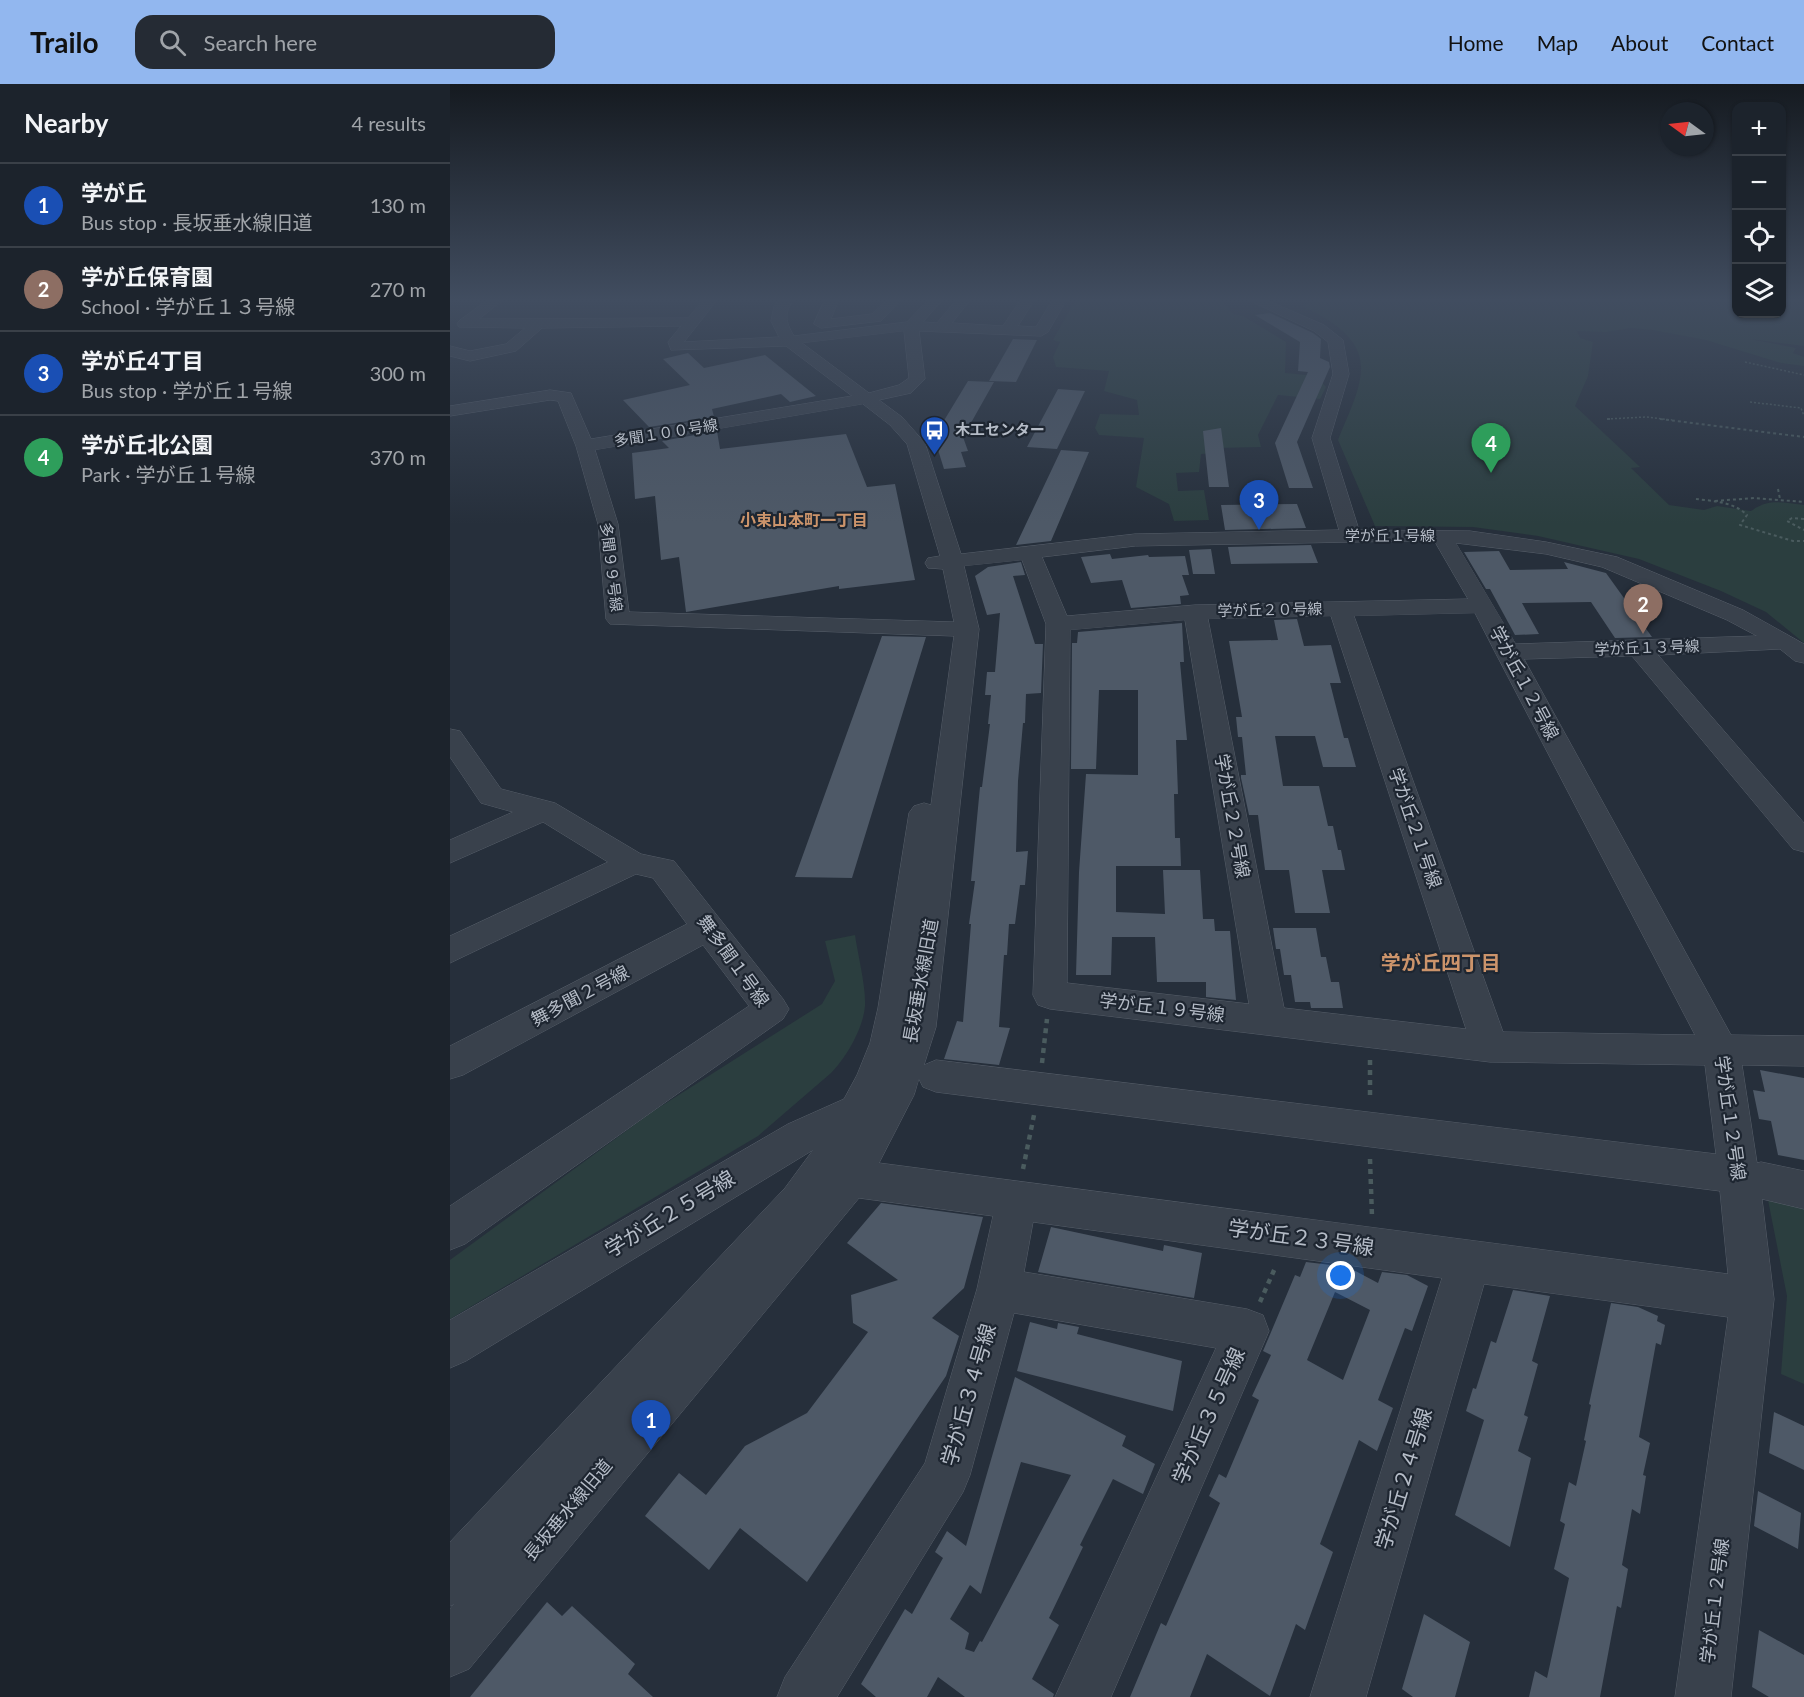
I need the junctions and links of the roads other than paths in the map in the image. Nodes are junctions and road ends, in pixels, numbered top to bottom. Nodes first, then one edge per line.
1 (830, 374) edge
2 (916, 374) edge
3 (1341, 374) edge
4 (860, 400) junction
5 (450, 411) edge
6 (585, 446) junction
7 (1352, 536) junction
8 (1441, 536) junction
9 (1029, 551) junction
10 (944, 562) junction
11 (1483, 606) junction
12 (1340, 609) junction
13 (1195, 612) junction
14 (1058, 624) junction
15 (957, 629) junction
16 (1795, 649) edge
17 (1639, 650) junction
18 (1507, 652) junction
19 (450, 737) edge
20 (542, 812) junction
21 (1804, 842) edge
22 (450, 852) edge
23 (633, 863) junction
24 (709, 927) junction
25 (450, 950) edge
26 (1269, 1020) junction
27 (1491, 1047) junction
28 (1721, 1050) junction
29 (1804, 1051) edge
30 (450, 1064) edge
31 (936, 1076) dead end
32 (895, 1095) junction
33 (858, 1110) junction
34 (1720, 1173) dead end
35 (850, 1178) junction
36 (1761, 1180) dead end
37 (1804, 1190) edge
38 (1017, 1199) junction
39 (450, 1230) edge
40 (1469, 1261) junction
41 (999, 1289) junction
42 (1752, 1299) junction
43 (450, 1345) edge
44 (450, 1580) edge
45 (450, 1650) edge
46 (805, 1697) edge
47 (1083, 1697) edge
48 (1338, 1697) edge
49 (1703, 1697) edge

1 - 4 street, 長坂垂水線旧道
2 - 4 street, 多聞１００号線
3 - 7 street
4 - 6 street, 多聞１００号線
4 - 10 street, 長坂垂水線旧道
5 - 6 street, 多聞９９号線
6 - 15 street, 多聞９９号線
7 - 8 street, 学が丘１号線
7 - 9 street, 学が丘１号線
8 - 11 street, 学が丘１２号線
8 - 16 street, 学が丘１号線
9 - 10 street, 学が丘１号線
9 - 14 street, 学が丘１９号線
10 - 15 street, 長坂垂水線旧道
11 - 12 street, 学が丘２０号線
11 - 18 street, 学が丘１２号線
12 - 13 street, 学が丘２０号線
12 - 27 street, 学が丘２１号線
13 - 14 street, 学が丘２０号線
13 - 26 street, 学が丘２２号線
14 - 26 street, 学が丘１９号線
15 - 32 street, 長坂垂水線旧道
15 - 33 street, 長坂垂水線旧道
16 - 17 street, 学が丘１３号線
17 - 18 street, 学が丘１３号線
17 - 21 street
18 - 28 street, 学が丘１２号線
19 - 20 street, 舞多聞１号線
20 - 22 street
20 - 23 street, 舞多聞１号線
23 - 24 street, 舞多聞１号線
23 - 25 street
24 - 30 street, 舞多聞２号線
24 - 39 street, 舞多聞１号線
26 - 27 street, 学が丘１９号線
27 - 28 street, 学が丘１９号線
28 - 29 street, 学が丘１９号線
28 - 42 street, 学が丘１２号線
31 - 34 street
32 - 33 street, 学が丘２５号線
32 - 35 street, 長坂垂水線旧道
33 - 43 street, 学が丘２５号線
33 - 44 street, 長坂垂水線旧道
35 - 38 street, 学が丘２３号線
35 - 45 street, 長坂垂水線旧道
36 - 37 street
38 - 40 street, 学が丘２３号線
38 - 41 street, 学が丘３４号線
40 - 42 street, 学が丘２３号線
40 - 48 street, 学が丘２４号線
41 - 46 street, 学が丘３４号線
41 - 47 street, 学が丘３５号線
42 - 49 street, 学が丘１２号線

